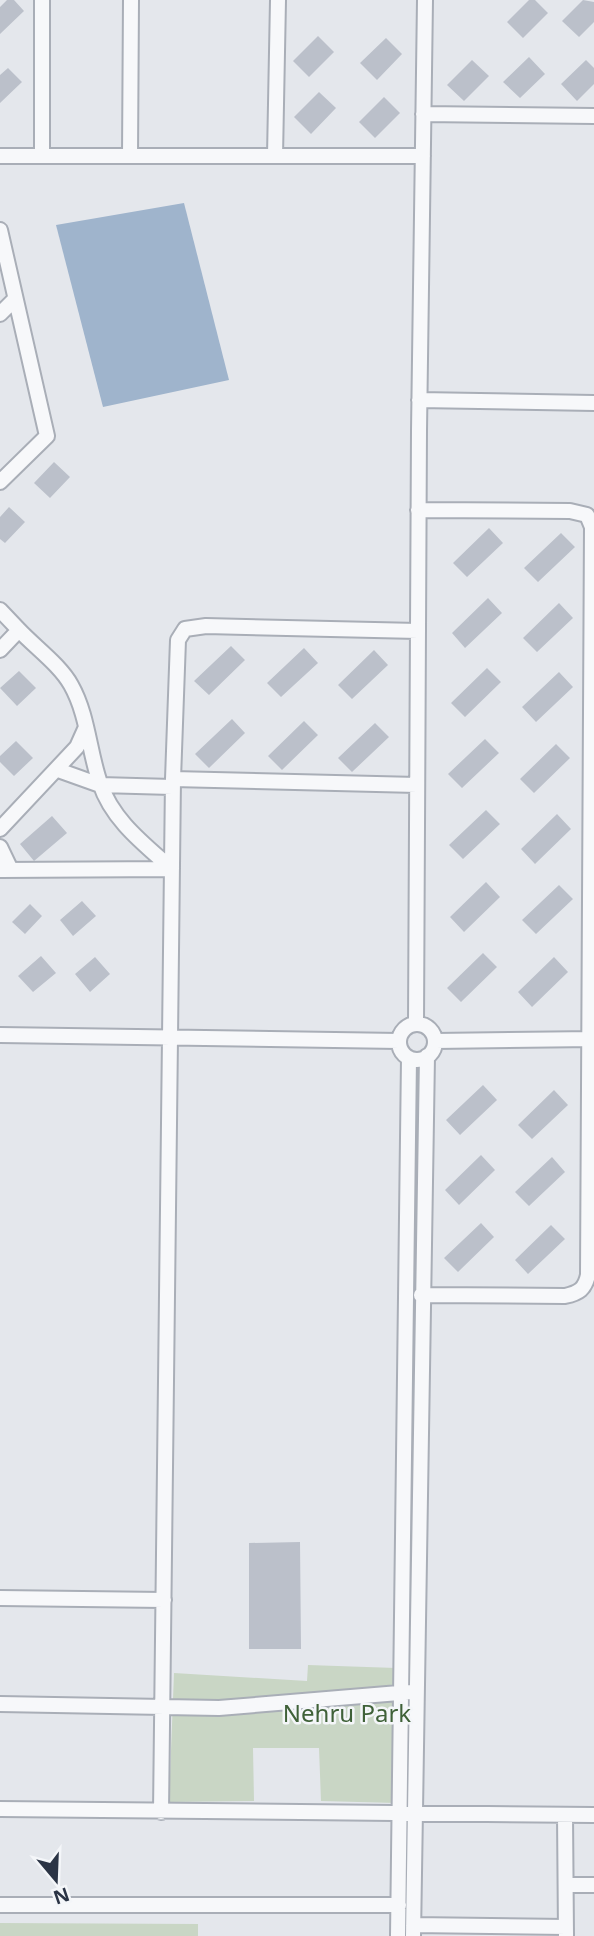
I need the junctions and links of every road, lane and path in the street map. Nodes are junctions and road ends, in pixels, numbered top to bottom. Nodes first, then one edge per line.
1 (42, 0) edge
2 (131, 0) edge
3 (278, 0) edge
4 (425, 0) edge
5 (424, 114) junction
6 (594, 116) edge
7 (0, 156) edge
8 (42, 156) junction
9 (130, 156) junction
10 (275, 156) junction
11 (423, 156) junction
12 (0, 230) edge
13 (15, 299) junction
14 (0, 314) edge
15 (419, 400) junction
16 (594, 402) edge
17 (0, 482) edge
18 (418, 510) junction
19 (0, 610) edge
20 (19, 631) junction
21 (418, 631) junction
22 (0, 650) edge
23 (86, 727) junction
24 (58, 770) junction
25 (172, 783) junction
26 (100, 785) junction
27 (417, 785) junction
28 (0, 829) edge
29 (0, 847) edge
30 (172, 869) junction
31 (5, 870) edge
32 (416, 1023) junction
33 (0, 1035) edge
34 (170, 1038) junction
35 (591, 1040) edge
36 (399, 1041) junction
37 (435, 1041) junction
38 (427, 1056) junction
39 (409, 1058) junction
40 (421, 1295) junction
41 (0, 1598) edge
42 (164, 1600) junction
43 (409, 1692) junction
44 (0, 1704) edge
45 (163, 1707) junction
46 (0, 1810) edge
47 (162, 1812) junction
48 (408, 1815) junction
49 (565, 1815) junction
50 (594, 1815) edge
51 (566, 1885) junction
52 (594, 1885) edge
53 (0, 1905) edge
54 (399, 1905) junction
55 (413, 1931) edge
56 (566, 1931) edge
57 (398, 1936) edge

1 - 8 street
2 - 9 street
3 - 10 street
4 - 5 street
5 - 6 street
5 - 11 street
7 - 8 street
8 - 9 street
9 - 10 street
10 - 11 street
11 - 15 street
12 - 13 street
13 - 14 street
13 - 17 street
15 - 16 street
15 - 18 street
18 - 21 street
18 - 35 street
19 - 20 street
20 - 22 street
20 - 23 street
21 - 25 street
21 - 27 street
23 - 24 street
23 - 26 street
24 - 26 street
24 - 28 street
25 - 26 street
25 - 27 street
25 - 30 street
26 - 30 street
27 - 32 street
29 - 31 street
30 - 31 street
30 - 34 street
32 - 36 street
32 - 37 street
33 - 34 street
34 - 36 street
34 - 42 street
35 - 37 street
35 - 40 street
36 - 39 street
37 - 38 street
38 - 39 street
38 - 40 street
39 - 43 street
40 - 43 street
41 - 42 street
42 - 45 street
43 - 45 street
43 - 48 street
44 - 45 street
45 - 47 street
46 - 47 street
47 - 48 street
48 - 49 street
48 - 54 street
48 - 55 street
49 - 50 street
49 - 51 street
51 - 52 street
51 - 56 street
53 - 54 street
54 - 57 street
55 - 56 street

